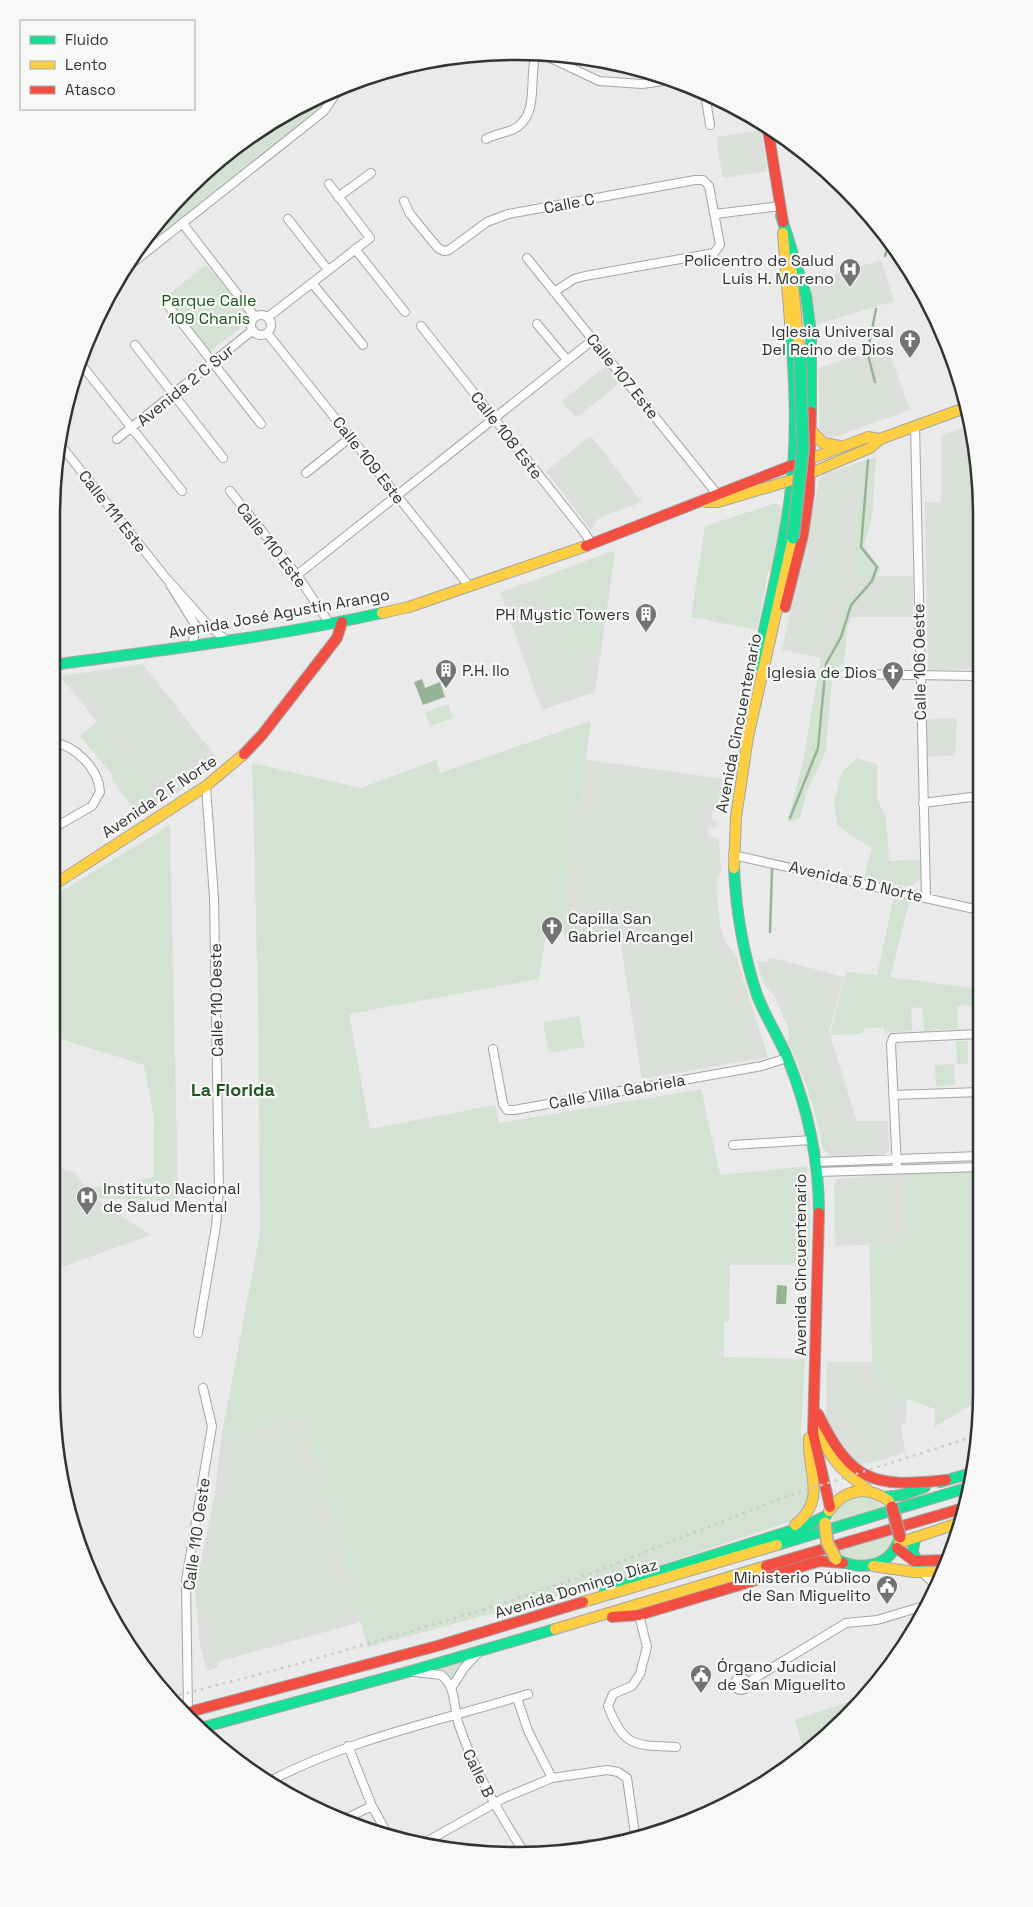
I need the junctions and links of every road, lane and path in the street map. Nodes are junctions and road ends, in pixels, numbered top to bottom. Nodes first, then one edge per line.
1 (534, 61) edge
2 (560, 62) edge
3 (656, 82) edge
4 (332, 100) edge
5 (706, 102) edge
6 (710, 125) dead end
7 (769, 136) edge
8 (486, 139) dead end
9 (371, 173) dead end
10 (329, 184) dead end
11 (338, 197) junction
12 (404, 201) dead end
13 (781, 211) junction
14 (714, 214) junction
15 (288, 219) dead end
16 (183, 224) junction
17 (355, 249) junction
18 (144, 253) edge
19 (527, 258) dead end
20 (328, 270) junction
21 (312, 283) junction
22 (554, 292) junction
23 (167, 304) dead end
24 (405, 312) dead end
25 (255, 317) junction
26 (268, 318) junction
27 (537, 324) dead end
28 (421, 326) dead end
29 (253, 330) junction
30 (267, 332) junction
31 (594, 339) junction
32 (134, 345) dead end
33 (363, 345) dead end
34 (567, 360) junction
35 (212, 362) junction
36 (85, 368) edge
37 (173, 394) junction
38 (960, 410) edge
39 (494, 418) junction
40 (261, 424) dead end
41 (915, 426) junction
42 (131, 428) junction
43 (812, 431) junction
44 (351, 437) junction
45 (117, 439) dead end
46 (880, 439) junction
47 (845, 446) junction
48 (65, 451) edge
49 (223, 458) dead end
50 (811, 458) junction
51 (794, 465) junction
52 (811, 472) junction
53 (306, 473) dead end
54 (792, 480) junction
55 (182, 491) dead end
56 (230, 491) dead end
57 (717, 494) junction
58 (396, 495) junction
59 (705, 502) junction
60 (592, 544) junction
61 (297, 575) junction
62 (166, 578) junction
63 (470, 587) junction
64 (336, 623) junction
65 (228, 641) junction
66 (192, 646) junction
67 (60, 664) edge
68 (845, 674) dead end
69 (919, 675) junction
70 (973, 676) edge
71 (756, 702) junction
72 (60, 744) edge
73 (206, 786) junction
74 (973, 797) edge
75 (923, 803) junction
76 (60, 824) edge
77 (733, 855) junction
78 (60, 881) edge
79 (926, 897) junction
80 (973, 909) edge
81 (973, 1034) edge
82 (493, 1049) dead end
83 (787, 1058) junction
84 (973, 1092) edge
85 (893, 1095) junction
86 (811, 1140) junction
87 (733, 1145) dead end
88 (973, 1156) edge
89 (896, 1159) junction
90 (973, 1166) edge
91 (816, 1167) junction
92 (897, 1169) junction
93 (198, 1332) dead end
94 (203, 1388) dead end
95 (815, 1410) junction
96 (965, 1475) edge
97 (946, 1480) junction
98 (868, 1490) junction
99 (961, 1491) edge
100 (884, 1497) junction
101 (957, 1510) edge
102 (827, 1515) junction
103 (952, 1525) edge
104 (782, 1532) junction
105 (916, 1537) junction
106 (899, 1542) junction
107 (839, 1561) junction
108 (939, 1562) edge
109 (873, 1566) junction
110 (922, 1567) junction
111 (936, 1570) edge
112 (931, 1580) edge
113 (918, 1608) edge
114 (639, 1614) junction
115 (541, 1616) junction
116 (586, 1620) junction
117 (479, 1652) junction
118 (411, 1672) junction
119 (747, 1683) dead end
120 (452, 1686) junction
121 (528, 1694) dead end
122 (517, 1698) junction
123 (188, 1707) edge
124 (192, 1711) edge
125 (456, 1716) junction
126 (208, 1726) edge
127 (348, 1746) junction
128 (676, 1747) dead end
129 (276, 1778) edge
130 (552, 1778) junction
131 (495, 1805) junction
132 (372, 1806) junction
133 (352, 1816) edge
134 (384, 1827) edge
135 (635, 1831) edge
136 (432, 1839) edge
137 (521, 1847) edge

1 - 8 street
2 - 3 street
4 - 16 street
5 - 6 street
7 - 13 main road, Avenida Cincuentenario
9 - 11 street
10 - 11 street
11 - 17 street
12 - 14 street, Calle C
13 - 14 street
13 - 43 main road
13 - 51 main road
13 - 71 main road, Avenida Cincuentenario, bridge
14 - 22 street
15 - 20 street
16 - 18 street
16 - 25 street
17 - 20 street
17 - 24 street
19 - 22 street, Calle 107 Este
20 - 21 street
21 - 26 street
21 - 33 street
22 - 31 street, Calle 107 Este
23 - 35 street
25 - 26 street
25 - 29 street
26 - 30 street
27 - 34 street
28 - 39 street, Calle 108 Este
29 - 30 street
29 - 35 street, Avenida 2 C Sur
30 - 44 street, Calle 109 Este
31 - 34 street
31 - 57 street, Calle 107 Este
32 - 37 street
34 - 39 street
35 - 37 street, Avenida 2 C Sur
35 - 40 street
36 - 42 street
37 - 42 street, Avenida 2 C Sur
37 - 49 street
38 - 41 main road
39 - 58 street
39 - 60 street, Calle 108 Este
41 - 46 main road
41 - 69 street, Calle 106 Oeste
42 - 45 street, Avenida 2 C Sur
42 - 55 street
43 - 47 main road
43 - 50 main road
44 - 53 street
44 - 58 street, Calle 109 Este
46 - 47 main road, Avenida José Agustín Arango
46 - 52 main road, Avenida José Agustín Arango
47 - 50 main road, Avenida José Agustín Arango
48 - 62 street, Calle 111 Este
50 - 51 main road, Avenida José Agustín Arango
50 - 52 main road
51 - 54 main road
51 - 57 main road, Avenida José Agustín Arango
52 - 54 main road, Avenida José Agustín Arango
52 - 71 main road
54 - 59 main road, Avenida José Agustín Arango
54 - 71 main road
56 - 61 street, Calle 110 Este
57 - 59 main road, Avenida José Agustín Arango
58 - 61 street
58 - 63 street, Calle 109 Este
59 - 60 main road, Avenida José Agustín Arango
60 - 63 main road, Avenida José Agustín Arango
61 - 64 street, Calle 110 Este
62 - 65 street, Calle 111 Este
62 - 66 street, Calle 111 Este
63 - 64 main road, Avenida José Agustín Arango
64 - 65 main road, Avenida José Agustín Arango
64 - 73 main road, Avenida 2 F Norte
65 - 66 main road, Avenida José Agustín Arango
66 - 67 main road, Avenida José Agustín Arango
68 - 69 street
69 - 70 street
69 - 75 street, Calle 106 Oeste
71 - 77 main road, Avenida Cincuentenario
72 - 76 street
73 - 78 main road, Avenida 2 F Norte
73 - 93 street, Calle 110 Oeste
74 - 75 street
75 - 79 street, Calle 106 Oeste
77 - 79 street, Avenida 5 D Norte
77 - 83 main road, Avenida Cincuentenario
79 - 80 street, Avenida 5 D Norte
81 - 85 street
82 - 83 street, Calle Villa Gabriela
83 - 86 main road, Avenida Cincuentenario
84 - 85 street
85 - 89 street
86 - 87 street
86 - 91 main road, Avenida Cincuentenario
88 - 89 street
89 - 91 street
89 - 92 street
90 - 92 street
91 - 92 street
91 - 95 main road, Avenida Cincuentenario
94 - 123 street, Calle 110 Oeste
95 - 97 main road
95 - 98 main road, Avenida Cincuentenario
95 - 102 main road, Avenida Cincuentenario
95 - 104 main road
96 - 97 main road
97 - 100 main road
98 - 100 main road
98 - 102 main road
99 - 115 main road, Avenida Domingo Díaz
100 - 106 main road, bridge
101 - 116 main road, Avenida Domingo Díaz
102 - 104 main road
102 - 107 main road, bridge
103 - 105 main road
104 - 115 main road
105 - 106 main road
105 - 110 main road
106 - 109 main road
106 - 110 main road
107 - 109 main road
107 - 114 main road
108 - 110 main road
109 - 110 main road
110 - 111 main road
110 - 112 street
113 - 119 street
114 - 116 main road
114 - 128 street
115 - 124 main road, Avenida Domingo Díaz
116 - 117 main road, Avenida Domingo Díaz
117 - 118 main road, Avenida Domingo Díaz
117 - 120 street
118 - 120 street
118 - 126 main road, Avenida Domingo Díaz
120 - 125 street, Calle B
121 - 122 street
122 - 125 street
122 - 130 street
125 - 127 street
125 - 131 street, Calle B
127 - 129 street
127 - 132 street
130 - 131 street
130 - 135 street
131 - 136 street
131 - 137 street, Calle B
132 - 133 street
132 - 134 street

